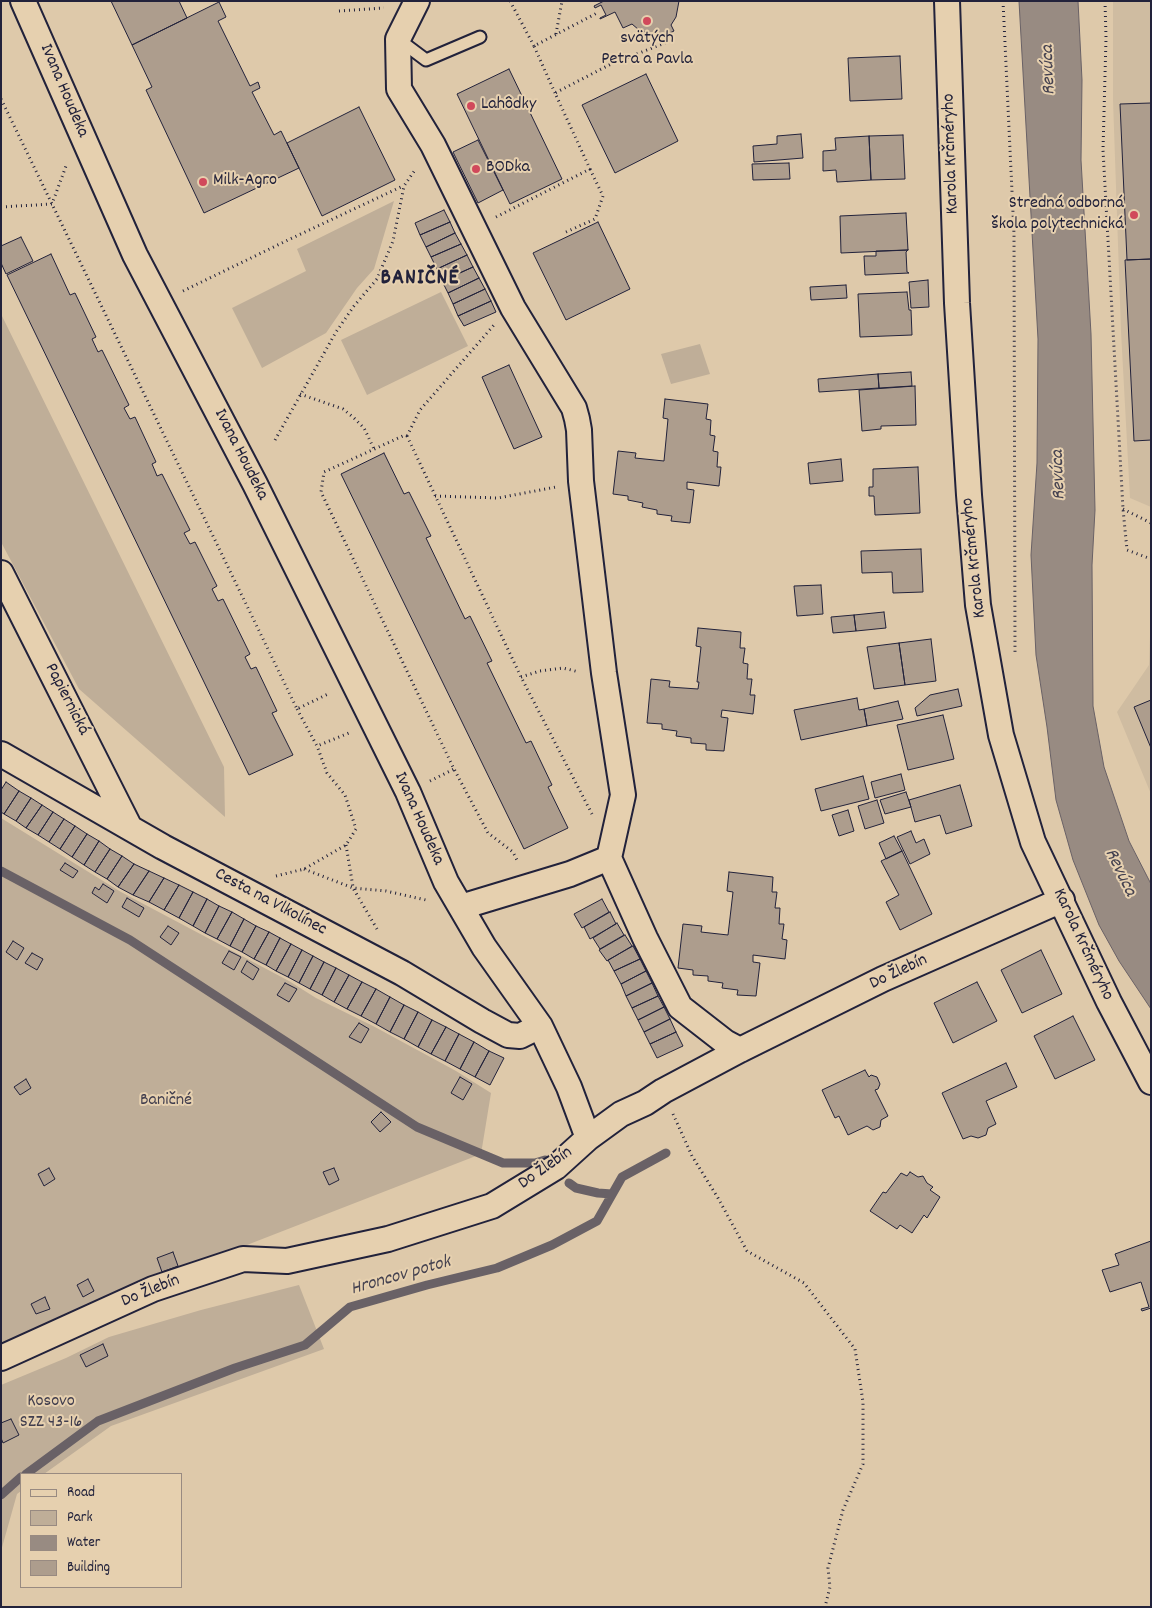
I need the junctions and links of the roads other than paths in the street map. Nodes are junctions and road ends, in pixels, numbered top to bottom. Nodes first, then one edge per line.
1 (23, 1) edge
2 (947, 1) edge
3 (416, 4) edge
4 (480, 37) dead end
5 (398, 39) junction
6 (1, 573) edge
7 (1, 754) edge
8 (130, 828) junction
9 (609, 858) junction
10 (1062, 900) junction
11 (461, 907) junction
12 (540, 1026) junction
13 (740, 1050) junction
14 (1151, 1082) edge
15 (588, 1138) junction
16 (1, 1358) edge

1 - 11 street, Ivana Houdeka
2 - 10 street, Karola Krčméryho
3 - 5 street
4 - 5 lane
5 - 9 street
6 - 8 street, Papiernická
7 - 8 street, Cesta na Vlkolínec
8 - 12 street, Cesta na Vlkolínec
9 - 11 street
9 - 13 street
10 - 13 street, Do Žlebín
10 - 14 street, Karola Krčméryho
11 - 12 street, Ivana Houdeka
12 - 15 street, Ivana Houdeka
13 - 15 street, Do Žlebín
15 - 16 street, Do Žlebín

